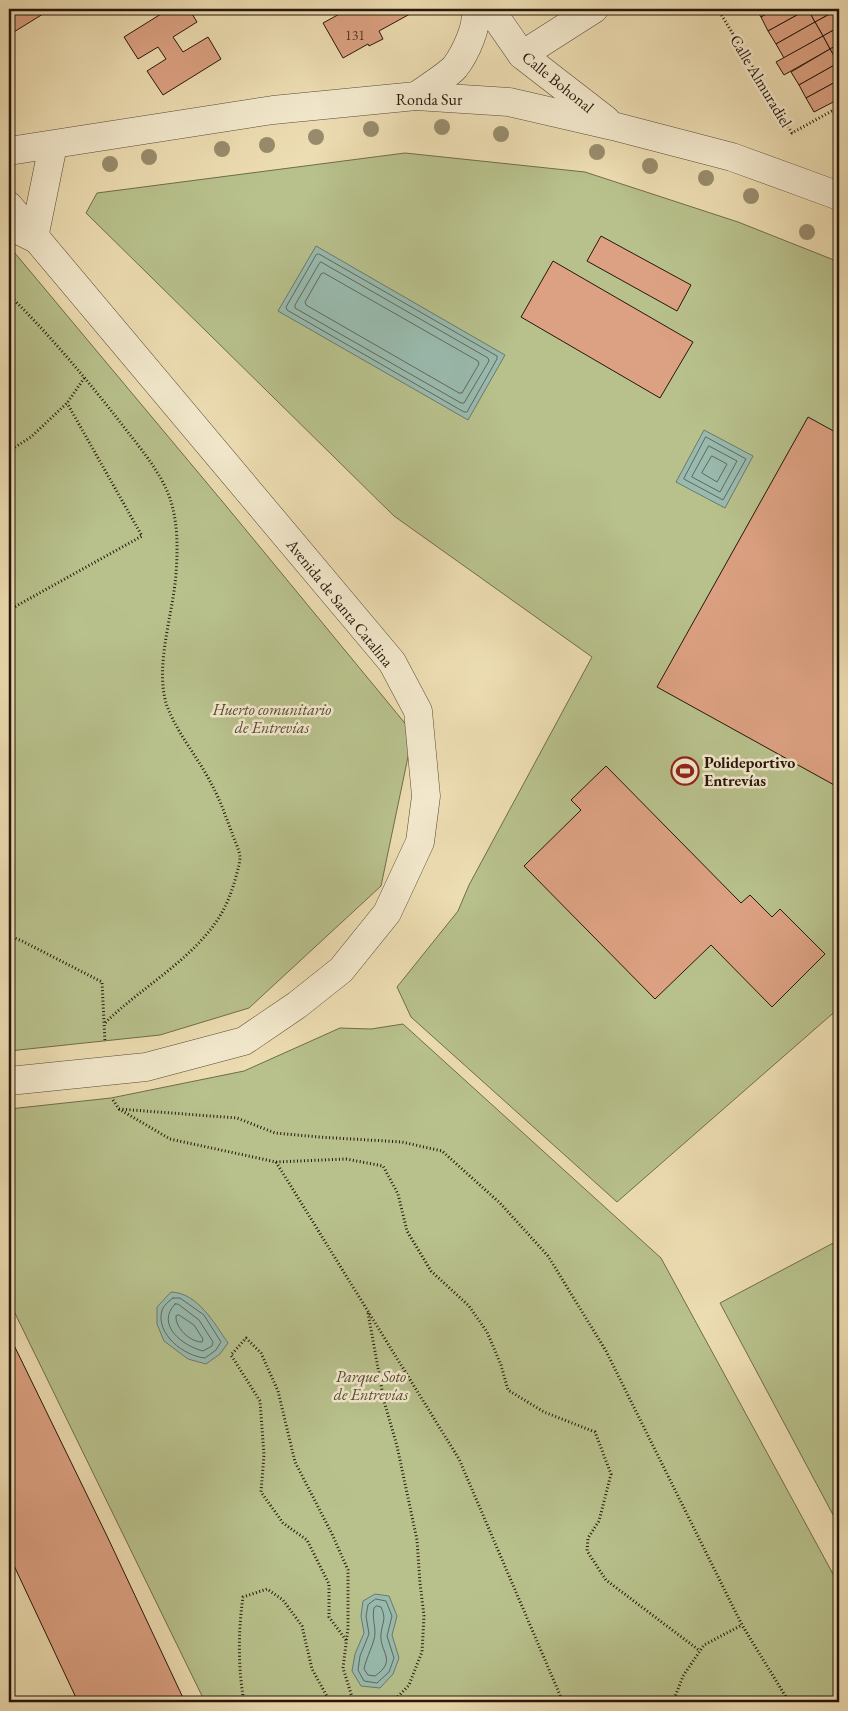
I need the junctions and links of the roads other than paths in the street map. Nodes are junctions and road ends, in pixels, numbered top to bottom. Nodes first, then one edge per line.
1 (474, 9) edge
2 (490, 9) edge
3 (594, 9) edge
4 (522, 55) junction
5 (416, 96) junction
6 (613, 126) junction
7 (53, 145) junction
8 (10, 149) edge
9 (839, 196) edge
10 (9, 206) edge
11 (9, 226) edge
12 (34, 238) junction
13 (9, 1081) edge

1 - 5 street
2 - 4 street, Calle Bohonal
3 - 4 street
4 - 6 street, Calle Bohonal
5 - 6 street, Ronda Sur
5 - 7 street, Ronda Sur
6 - 9 street, Ronda Sur
7 - 8 street, Ronda Sur
7 - 12 street
10 - 12 street, Avenida de Santa Catalina
11 - 12 street, Avenida de Santa Catalina
12 - 13 street, Avenida de Santa Catalina

